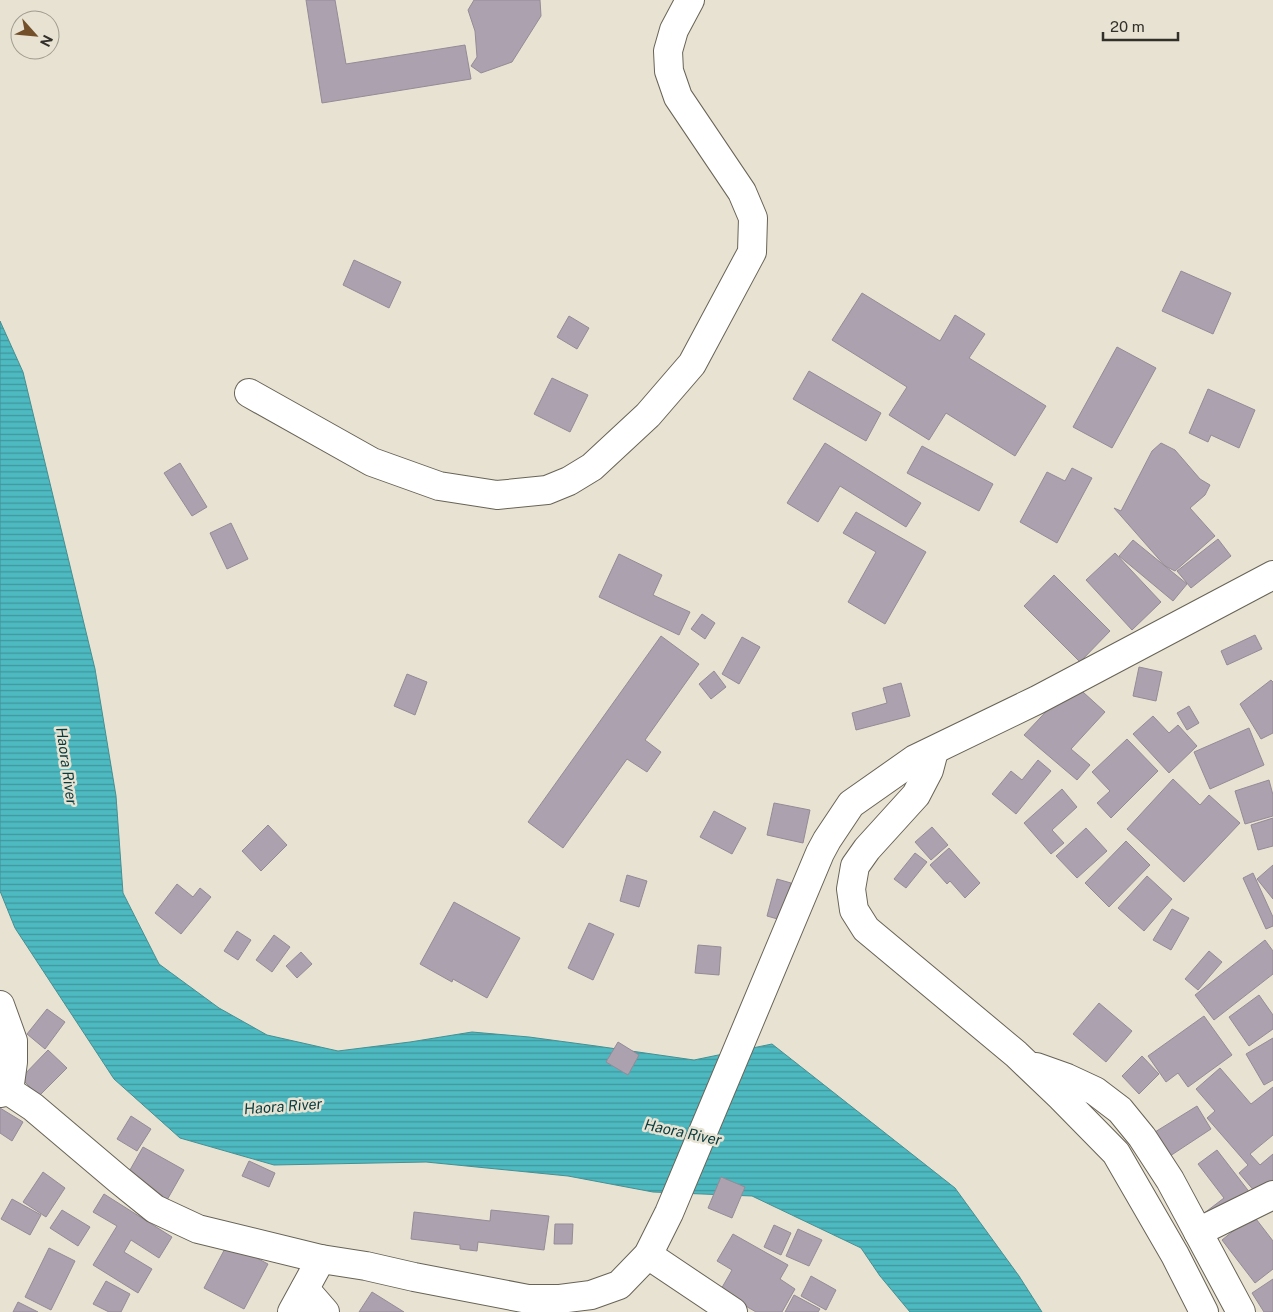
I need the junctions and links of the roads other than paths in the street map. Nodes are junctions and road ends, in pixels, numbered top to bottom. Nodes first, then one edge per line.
1 (690, 0) edge
2 (250, 393) dead end
3 (1273, 575) edge
4 (934, 751) junction
5 (0, 1005) edge
6 (1025, 1063) junction
7 (5, 1092) edge
8 (1273, 1195) edge
9 (1198, 1232) junction
10 (648, 1255) junction
11 (321, 1259) junction
12 (298, 1301) edge
13 (326, 1312) edge
14 (733, 1312) edge
15 (1204, 1312) edge
16 (1242, 1312) edge

1 - 2 street
3 - 4 street
4 - 6 street
4 - 10 street
5 - 7 street
6 - 9 street
6 - 15 street
7 - 11 street
8 - 9 street
9 - 16 street
10 - 11 street
10 - 14 street
11 - 12 street
12 - 13 street

